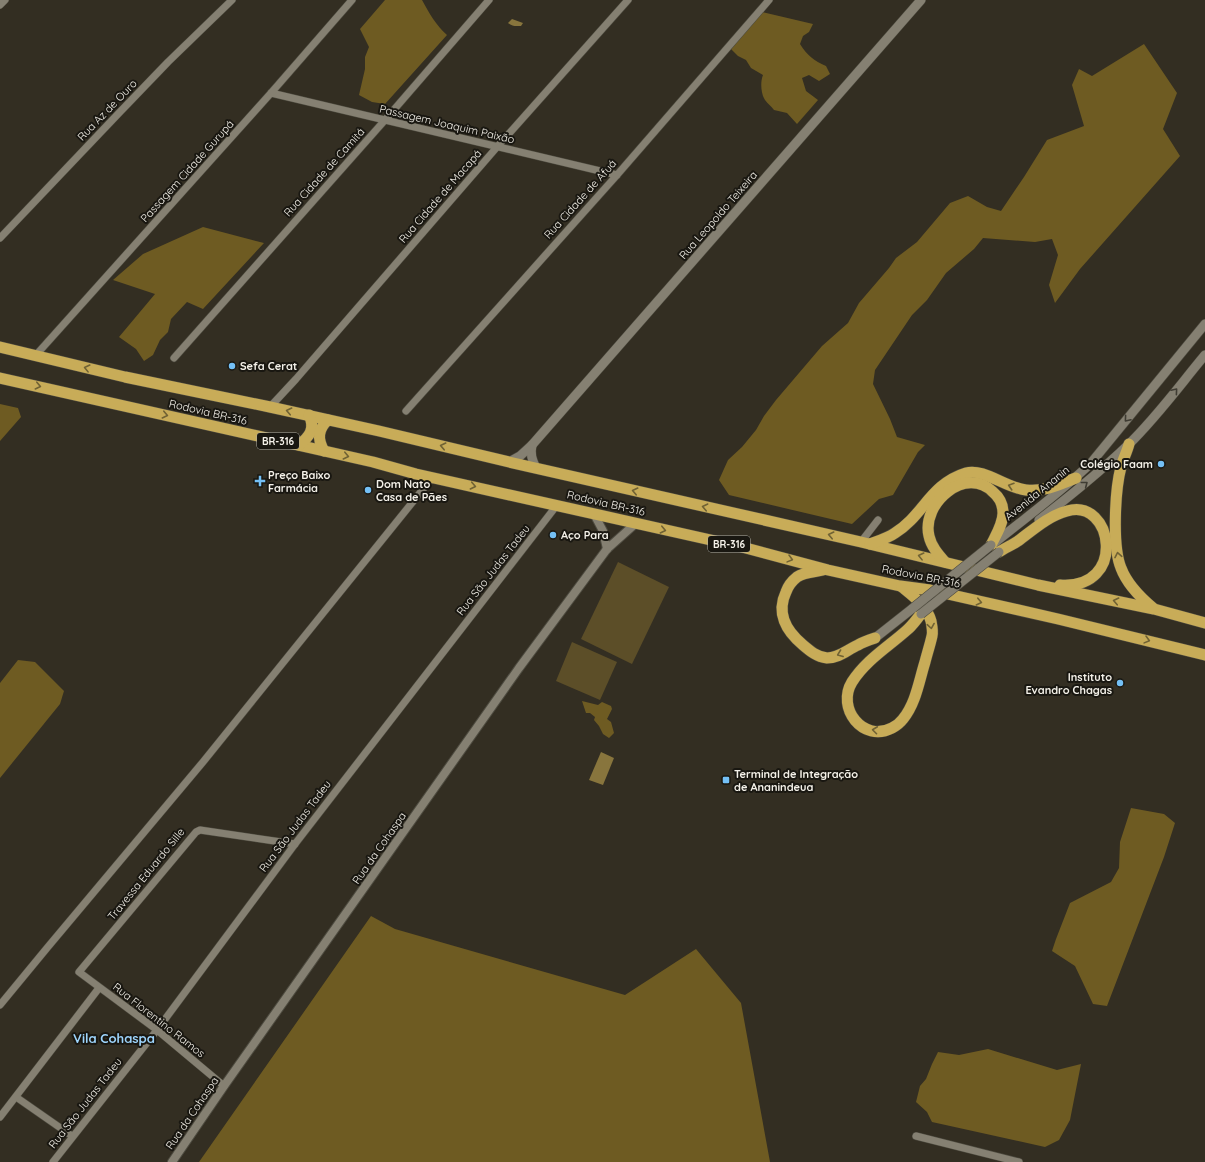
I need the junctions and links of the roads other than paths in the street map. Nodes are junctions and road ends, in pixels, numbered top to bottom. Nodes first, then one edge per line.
1 (5, 0) edge
2 (232, 0) edge
3 (352, 0) edge
4 (489, 0) edge
5 (628, 0) edge
6 (769, 0) edge
7 (921, 0) edge
8 (0, 5) edge
9 (272, 93) junction
10 (385, 120) junction
11 (497, 147) junction
12 (617, 175) junction
13 (0, 238) edge
14 (1205, 324) edge
15 (0, 347) edge
16 (36, 355) junction
17 (1205, 355) edge
18 (174, 358) dead end
19 (0, 378) edge
20 (270, 407) junction
21 (406, 411) dead end
22 (309, 415) junction
23 (328, 420) junction
24 (1129, 444) junction
25 (299, 445) junction
26 (532, 445) junction
27 (324, 451) junction
28 (509, 462) junction
29 (536, 468) junction
30 (432, 478) junction
31 (1076, 478) junction
32 (557, 505) junction
33 (594, 514) junction
34 (878, 520) dead end
35 (635, 524) junction
36 (865, 543) junction
37 (995, 548) junction
38 (607, 549) junction
39 (945, 562) junction
40 (828, 570) junction
41 (1038, 584) junction
42 (900, 586) junction
43 (1154, 609) junction
44 (917, 611) junction
45 (1205, 624) edge
46 (875, 638) joint
47 (1205, 655) edge
48 (295, 844) junction
49 (80, 972) joint
50 (99, 988) junction
51 (0, 1005) edge
52 (157, 1030) junction
53 (224, 1086) junction
54 (16, 1097) junction
55 (0, 1117) edge
56 (72, 1136) junction
57 (916, 1136) dead end
58 (53, 1162) edge
59 (172, 1162) edge
60 (1019, 1162) edge

1 - 8 street
2 - 13 street, Rua Az de Ouro
3 - 9 street, Passagem Cidade Gurupá
4 - 10 street, Rua Cidade de Camitá
5 - 11 street, Rua Cidade de Macapá
6 - 12 street, Rua Cidade de Afuá
7 - 26 main road, Rua Leopoldo Teixeira
9 - 10 street, Passagem Joaquim Paixão
9 - 16 street, Passagem Cidade Gurupá
10 - 11 street, Passagem Joaquim Paixão
10 - 18 street, Rua Cidade de Camitá
11 - 12 street, Passagem Joaquim Paixão
11 - 20 street, Rua Cidade de Macapá
12 - 21 street, Rua Cidade de Afuá
14 -> 31 main road, Avenida Ananin
15 - 16 highway
20 -> 16 highway, Rodovia BR-316
24 -> 17 main road, Avenida Ananin
19 -> 25 highway, Rodovia BR-316 / BR-316
22 -> 20 highway, Rodovia BR-316
22 - 23 highway, Rodovia BR-316
22 - 25 highway
23 - 27 highway
28 -> 23 highway, Rodovia BR-316
37 -> 24 main road, Avenida Ananin
43 -> 24 highway
25 - 27 highway, Rodovia BR-316 / BR-316
26 - 28 main road, Rua Leopoldo Teixeira
26 - 29 main road
27 -> 30 highway, Rodovia BR-316 / BR-316
28 - 29 highway, Rodovia BR-316
36 -> 29 highway, Rodovia BR-316
30 -> 32 highway, Rodovia BR-316 / BR-316
30 - 51 street
31 -> 36 highway
31 - 37 main road, Avenida Ananin
32 - 33 highway, Rodovia BR-316 / BR-316
32 - 48 street, Rua São Judas Tadeu
33 - 35 highway, Rodovia BR-316 / BR-316
33 - 38 street
34 - 36 street
35 - 38 street, Rua da Cohaspa
35 -> 40 highway, Rodovia BR-316 / BR-316
39 -> 36 highway, Rodovia BR-316
37 - 39 highway
37 - 41 highway
37 - 44 main road, Avenida Ananin, bridge
38 - 53 street, Rua da Cohaspa
39 - 41 highway, Rodovia BR-316
40 - 42 highway, Rodovia BR-316 / BR-316
46 -> 40 highway
43 -> 41 highway, Rodovia BR-316
42 -> 44 highway
42 -> 47 highway, Rodovia BR-316 / BR-316
43 - 45 highway, Rodovia BR-316
44 - 46 main road, Avenida Ananin
48 - 49 street, Travessa Eduardo Sille
48 - 52 street, Rua São Judas Tadeu
49 - 50 street, Rua Florentino Ramos
50 - 52 street, Rua Florentino Ramos
50 - 54 street
52 - 53 street, Rua Florentino Ramos
52 - 56 street, Rua São Judas Tadeu
53 - 59 street, Rua da Cohaspa
54 - 55 street
54 - 56 street
56 - 58 street, Rua São Judas Tadeu
57 - 60 street

